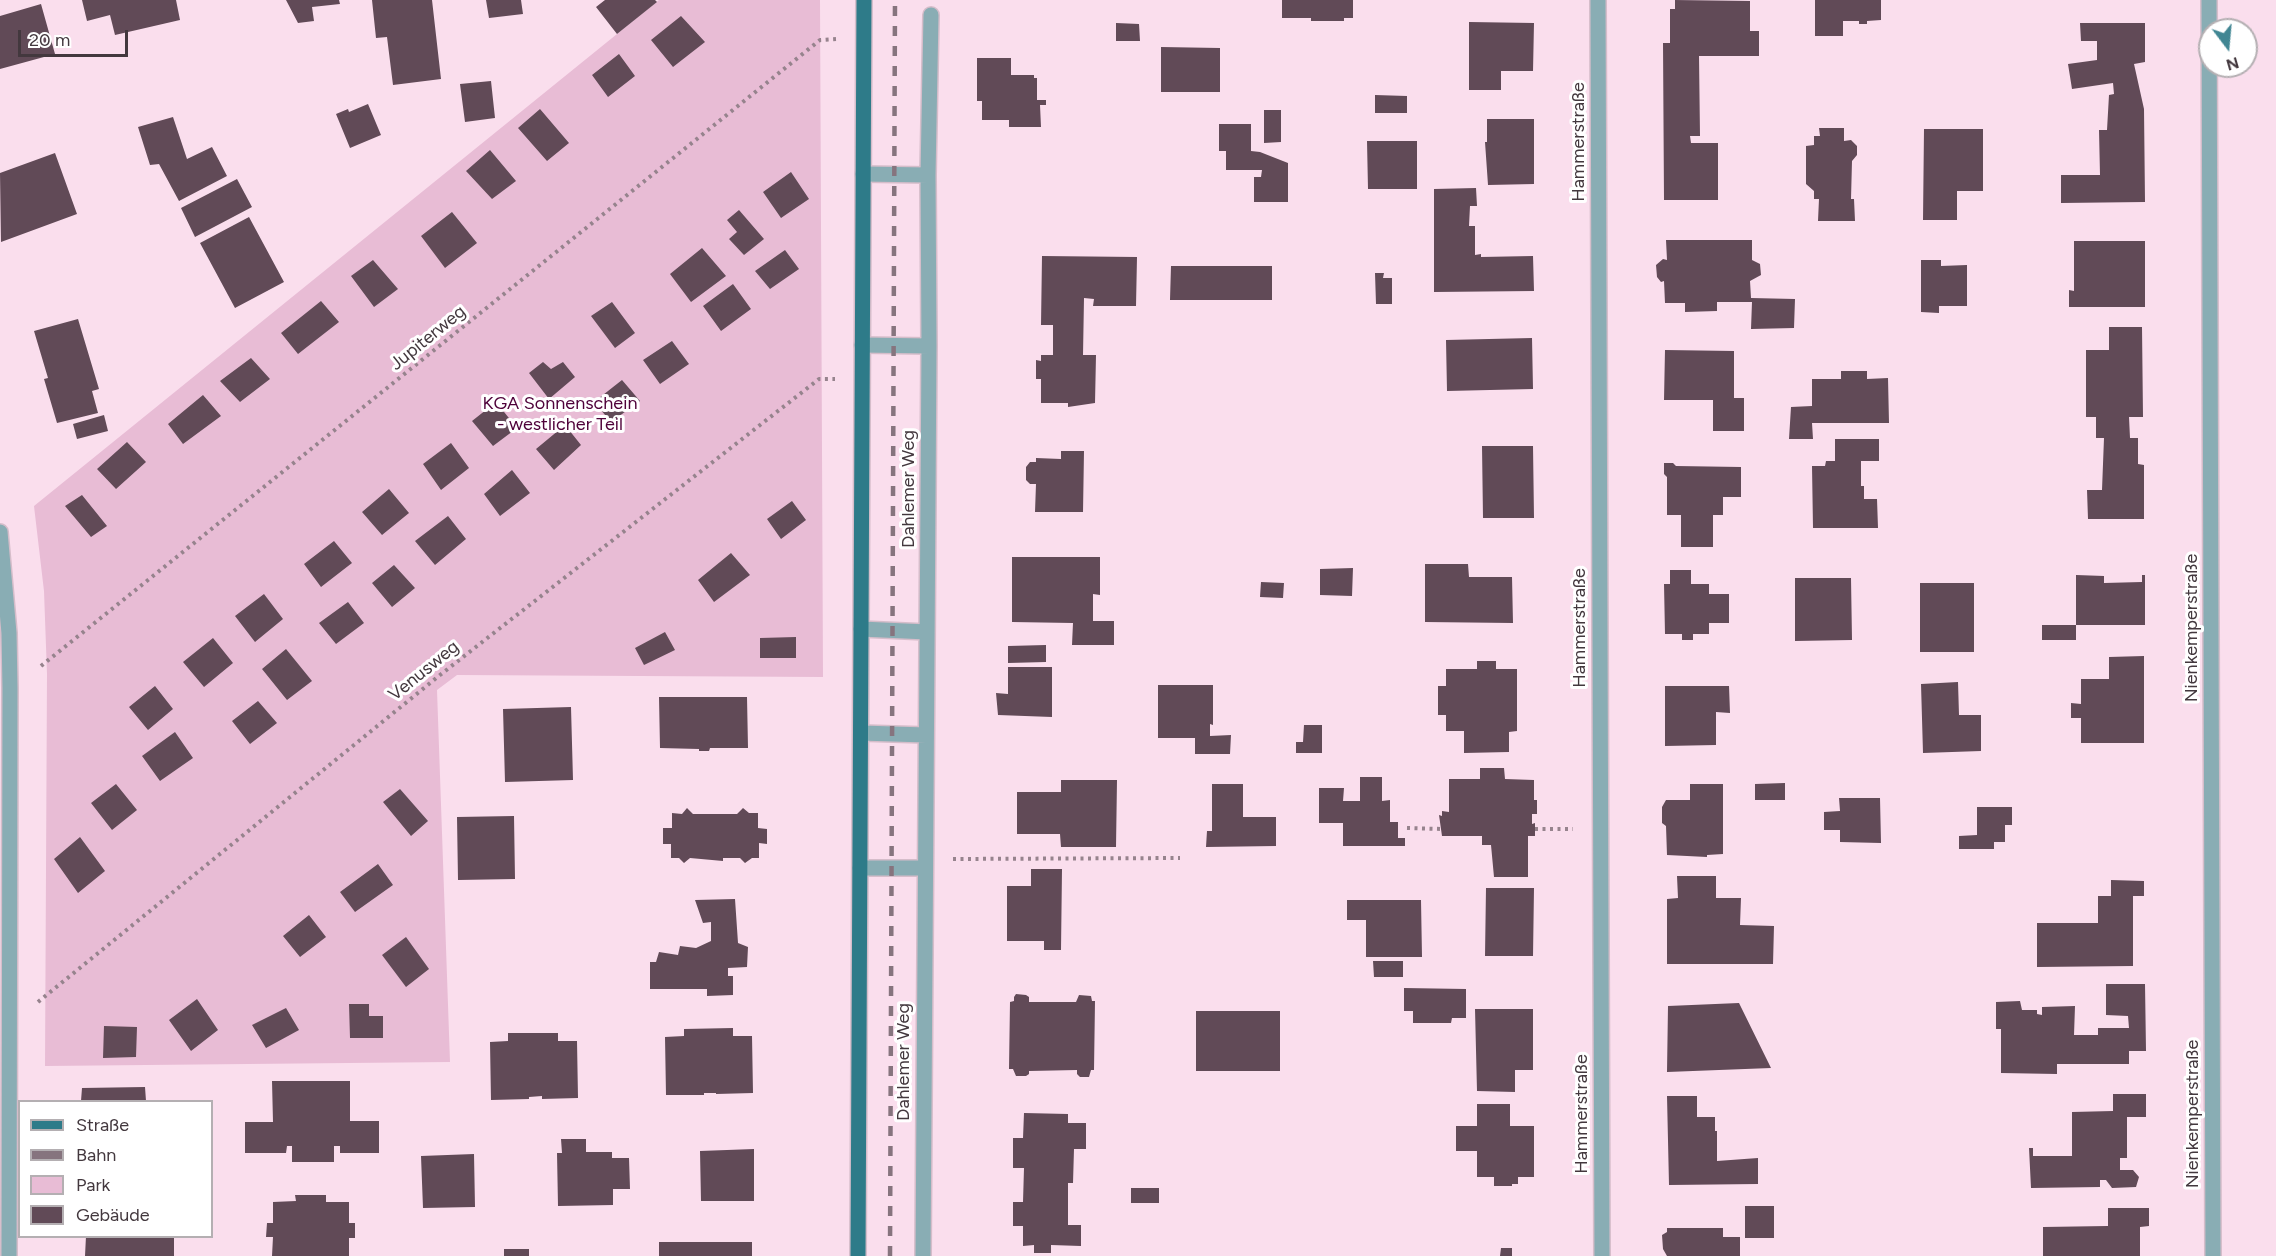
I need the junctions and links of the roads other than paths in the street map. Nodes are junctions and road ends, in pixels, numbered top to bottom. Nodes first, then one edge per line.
1 (864, 0) edge
2 (1598, 0) edge
3 (2210, 0) edge
4 (931, 15) dead end
5 (863, 174) junction
6 (928, 175) junction
7 (862, 345) junction
8 (929, 346) junction
9 (0, 532) edge
10 (861, 629) junction
11 (927, 632) junction
12 (861, 733) junction
13 (926, 735) junction
14 (925, 863) junction
15 (860, 868) junction
16 (9, 1256) edge
17 (858, 1256) edge
18 (923, 1256) edge
19 (1602, 1256) edge
20 (2213, 1256) edge

1 - 5 main road
2 - 19 street, Hammerstraße
3 - 20 street, Nienkemperstraße
4 - 6 street, Dahlemer Weg
5 - 6 street
5 - 7 main road
6 - 8 street, Dahlemer Weg
7 - 8 street
7 - 10 main road
8 - 11 street, Dahlemer Weg
9 - 16 street
10 - 11 street
10 - 12 main road
11 - 13 street, Dahlemer Weg
12 - 13 street
12 - 15 main road
13 - 14 street, Dahlemer Weg
14 - 15 street
14 - 18 street, Dahlemer Weg
15 - 17 main road

